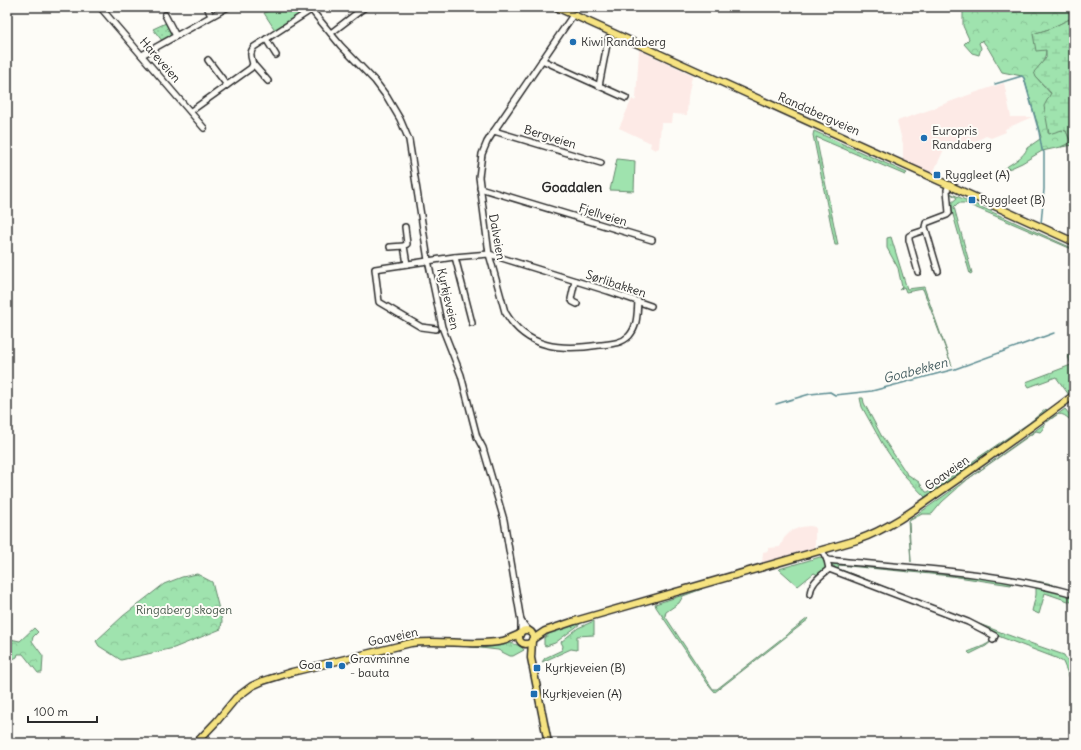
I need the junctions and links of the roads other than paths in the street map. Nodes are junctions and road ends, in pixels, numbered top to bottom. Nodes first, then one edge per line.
1 (100, 7) edge
2 (207, 7) edge
3 (228, 7) edge
4 (365, 7) edge
5 (556, 7) edge
6 (310, 8) edge
7 (573, 15) junction
8 (164, 16) dead end
9 (212, 16) junction
10 (331, 34) junction
11 (176, 36) junction
12 (266, 39) junction
13 (608, 39) dead end
14 (142, 55) junction
15 (276, 55) dead end
16 (208, 60) dead end
17 (542, 60) junction
18 (253, 64) junction
19 (268, 81) dead end
20 (227, 85) junction
21 (599, 86) junction
22 (626, 98) dead end
23 (191, 111) junction
24 (204, 128) dead end
25 (494, 131) junction
26 (601, 163) dead end
27 (949, 185) junction
28 (480, 188) junction
29 (405, 227) dead end
30 (925, 230) junction
31 (652, 240) dead end
32 (1074, 242) edge
33 (404, 246) junction
34 (390, 247) dead end
35 (489, 254) junction
36 (455, 257) junction
37 (428, 260) junction
38 (407, 264) junction
39 (938, 271) dead end
40 (918, 272) dead end
41 (575, 281) junction
42 (638, 301) junction
43 (577, 304) dead end
44 (651, 306) dead end
45 (472, 323) dead end
46 (436, 329) dead end
47 (1074, 395) edge
48 (822, 550) junction
49 (827, 560) junction
50 (830, 569) junction
51 (810, 594) dead end
52 (1074, 594) edge
53 (521, 621) junction
54 (529, 631) junction
55 (545, 631) junction
56 (521, 633) junction
57 (532, 640) junction
58 (993, 640) dead end
59 (504, 641) junction
60 (523, 642) junction
61 (531, 658) junction
62 (196, 743) edge
63 (548, 743) edge

1 - 14 street, Hareveien
2 - 9 street
3 - 9 street
4 - 10 street
5 - 7 main road, Randabergveien
6 - 10 street, Kyrkjeveien
6 - 12 street
7 - 17 street, Dalveien
7 - 27 main road, Randabergveien
8 - 11 street
9 - 11 street
10 - 37 street, Kyrkjeveien
11 - 14 street
12 - 15 street
12 - 18 street
13 - 21 street
14 - 23 street, Hareveien
16 - 20 street
17 - 21 street
17 - 25 street, Dalveien
18 - 19 street
18 - 20 street
20 - 23 street
21 - 22 street
23 - 24 street, Hareveien
25 - 26 street, Bergveien
25 - 28 street, Dalveien
27 - 30 street
27 - 32 main road, Randabergveien
28 - 31 street, Fjellveien
28 - 35 street, Dalveien
29 - 33 street
30 - 39 street
30 - 40 street
33 - 34 street
33 - 38 street
35 - 36 street, Sørlibakken
35 - 41 street, Sørlibakken
35 - 42 street, Dalveien
36 - 37 street, Sørlibakken
36 - 45 street
37 - 38 street, Sørlibakken
37 - 53 street, Kyrkjeveien
38 - 46 street, Sørlibakken
41 - 42 street, Sørlibakken
41 - 43 street, Sørlibakken
42 - 44 street, Sørlibakken
47 - 48 main road, Goaveien
48 - 49 street
48 - 55 main road, Goaveien
49 - 50 street
49 - 52 street
50 - 51 street
50 - 58 street
53 - 54 street, Kyrkjeveien
53 - 56 street, Kyrkjeveien
54 - 55 main road, Goaveien
54 - 56 main road, Goaveien
54 - 57 main road
55 - 57 main road, Goaveien
56 - 59 main road, Goaveien
56 - 60 main road
57 - 60 main road, Goaveien
57 - 61 main road
59 - 60 main road, Goaveien
59 - 62 main road, Goaveien
60 - 61 main road
61 - 63 main road

